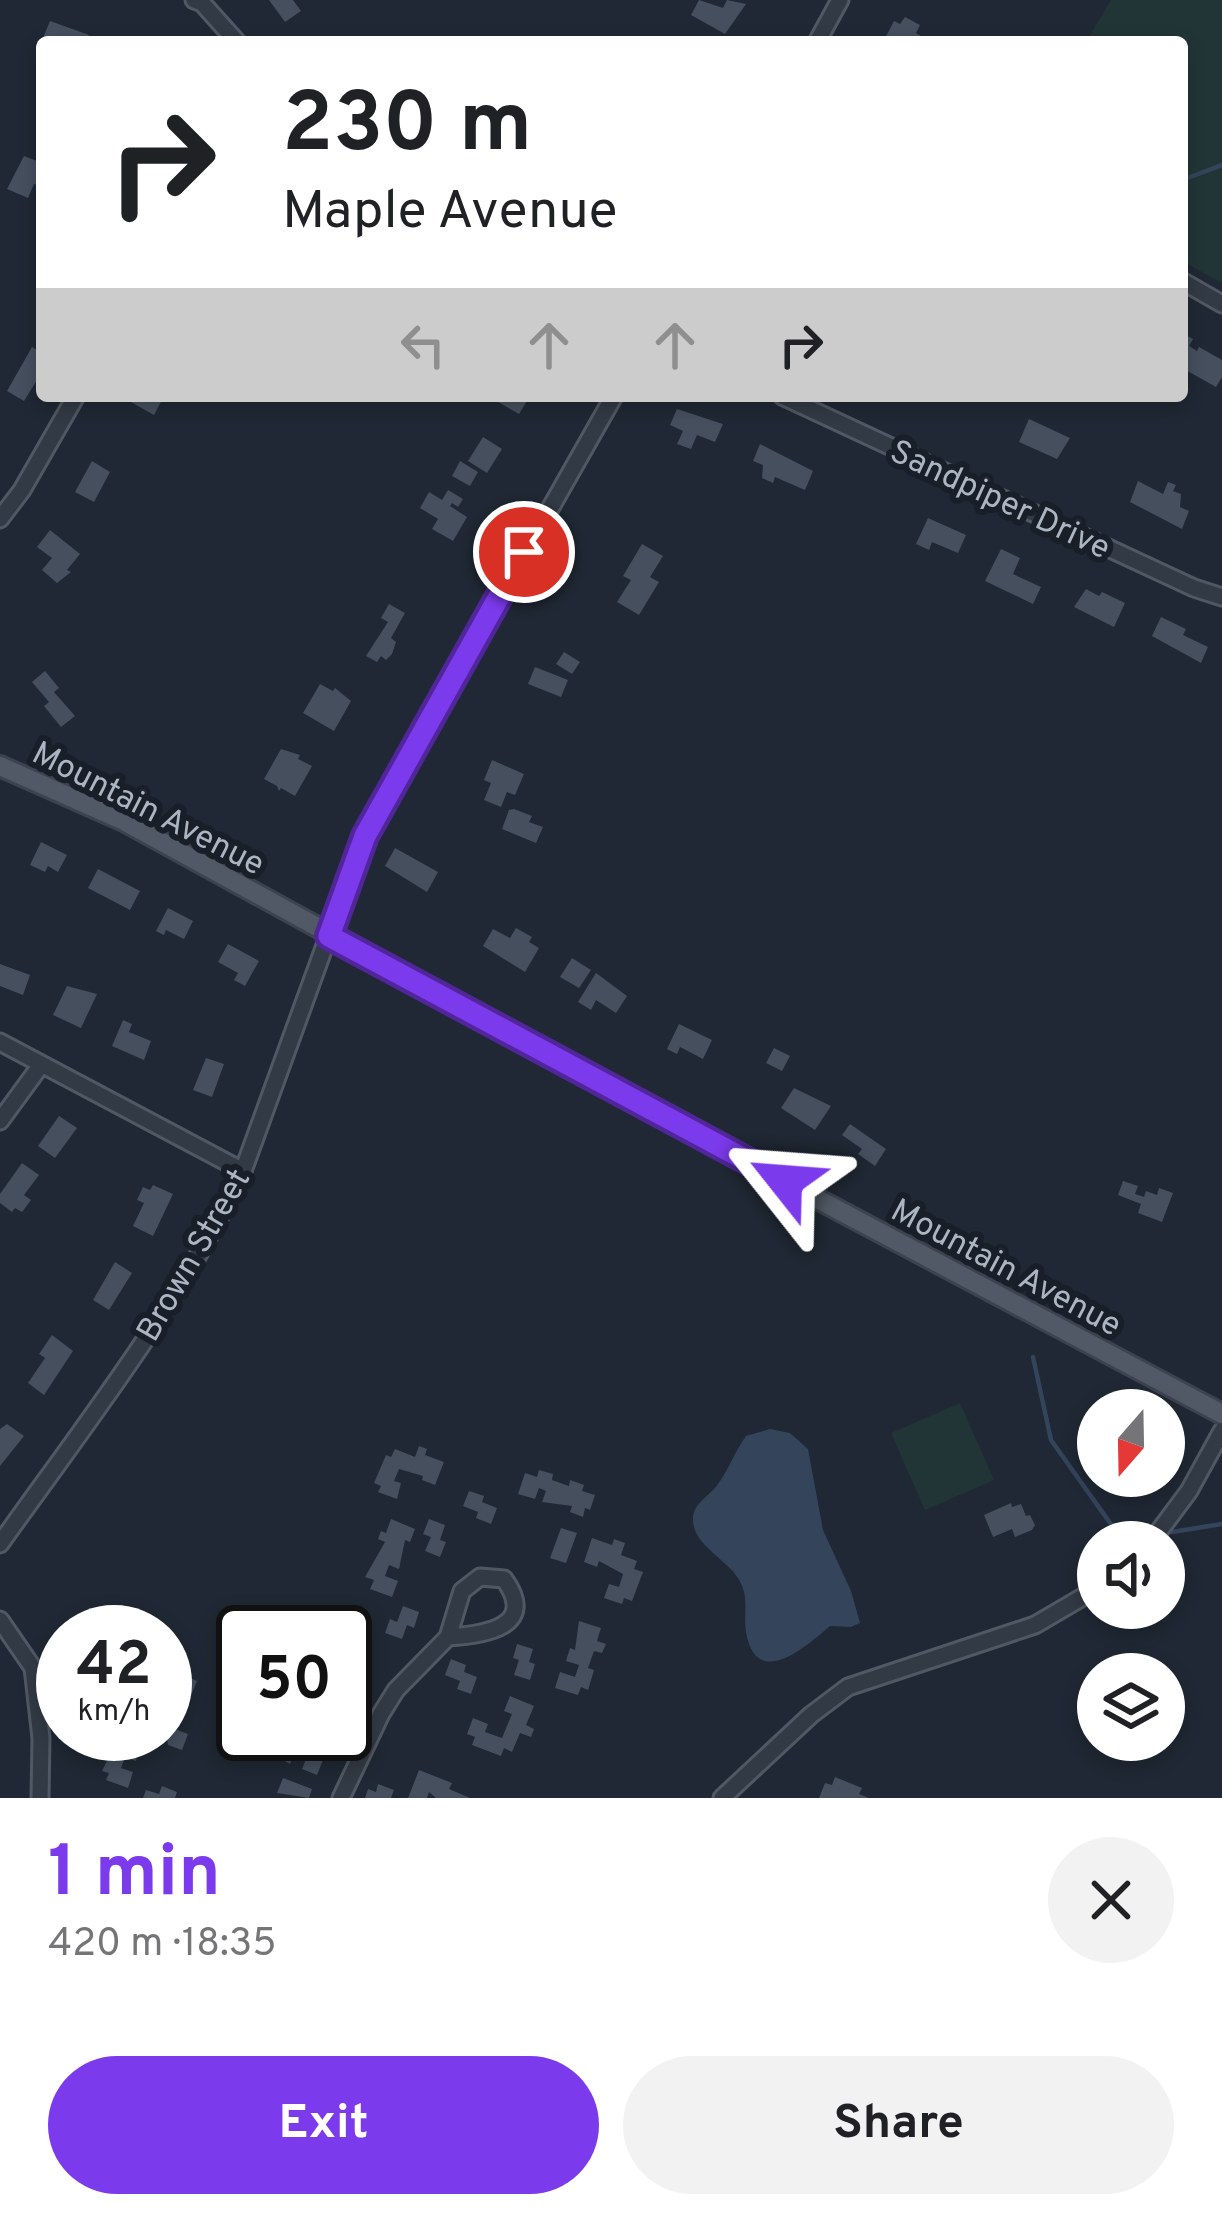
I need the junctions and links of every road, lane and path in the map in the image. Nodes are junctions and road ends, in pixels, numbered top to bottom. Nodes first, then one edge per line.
1 (194, 0) edge
2 (840, 0) edge
3 (232, 36) edge
4 (820, 36) edge
5 (1188, 284) edge
6 (1222, 304) edge
7 (73, 402) edge
8 (611, 402) edge
9 (795, 402) edge
10 (0, 519) edge
11 (1222, 597) edge
12 (0, 766) edge
13 (329, 936) junction
14 (0, 1042) edge
15 (40, 1065) junction
16 (0, 1121) edge
17 (243, 1171) junction
18 (1222, 1414) edge
19 (1222, 1431) edge
20 (1166, 1521) edge
21 (0, 1544) edge
22 (1077, 1600) edge
23 (0, 1620) edge
24 (448, 1637) junction
25 (40, 1798) edge
26 (341, 1798) edge
27 (722, 1798) edge

1 - 3 street
2 - 4 street
5 - 6 street
7 - 10 street
8 - 13 street, Brown Street
9 - 11 street, Sandpiper Drive
12 - 13 main road, Mountain Avenue
13 - 17 street, Brown Street
13 - 18 main road, Mountain Avenue
14 - 15 street
15 - 16 street
15 - 17 street
17 - 21 street, Brown Street
19 - 20 street
22 - 27 street
23 - 25 street
24 - 24 street
24 - 26 street

